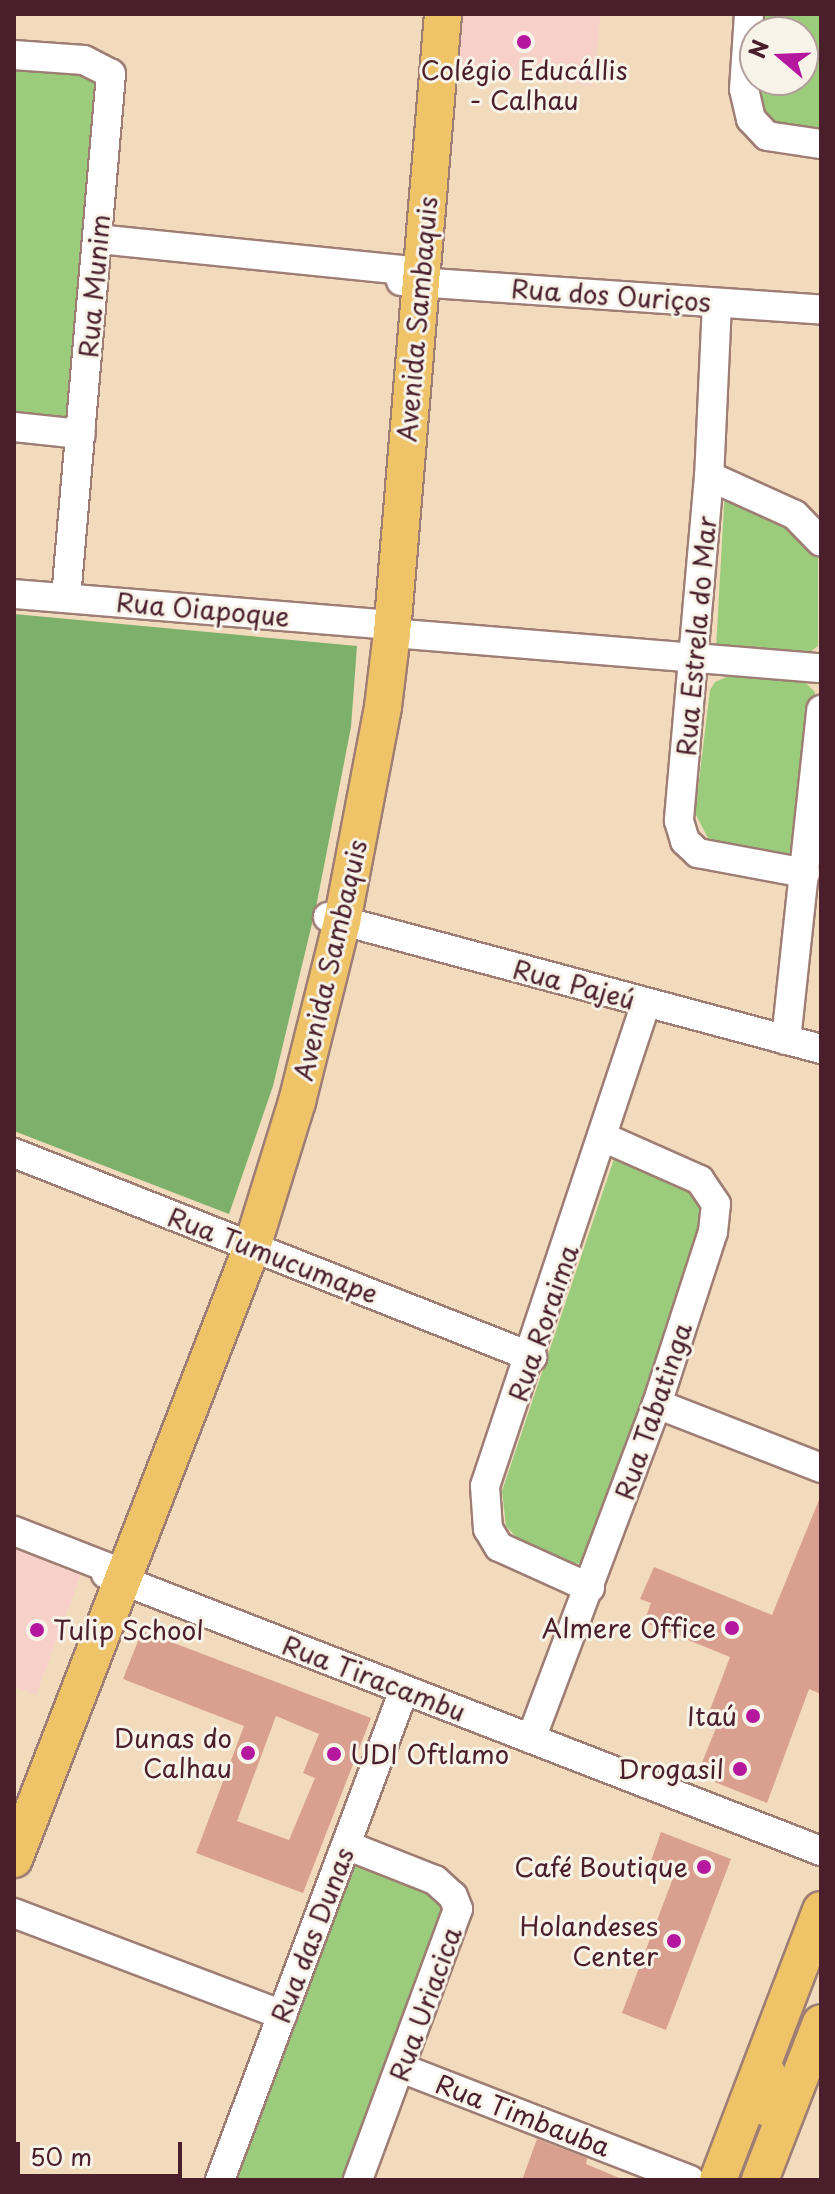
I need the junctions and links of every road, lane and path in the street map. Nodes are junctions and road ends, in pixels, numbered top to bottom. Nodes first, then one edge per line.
1 (424, 14) edge
2 (443, 14) edge
3 (749, 14) edge
4 (14, 55) edge
5 (821, 144) edge
6 (98, 239) junction
7 (407, 277) junction
8 (717, 303) junction
9 (821, 310) edge
10 (14, 427) edge
11 (81, 434) junction
12 (709, 476) junction
13 (821, 542) edge
14 (14, 594) edge
15 (66, 598) junction
16 (386, 627) junction
17 (694, 660) junction
18 (821, 668) edge
19 (821, 710) edge
20 (805, 873) junction
21 (335, 920) junction
22 (646, 1003) junction
23 (786, 1040) junction
24 (821, 1049) edge
25 (605, 1138) junction
26 (14, 1153) edge
27 (244, 1244) junction
28 (532, 1357) junction
29 (657, 1404) junction
30 (821, 1468) edge
31 (14, 1531) edge
32 (112, 1574) junction
33 (590, 1588) junction
34 (404, 1690) junction
35 (531, 1739) junction
36 (14, 1811) edge
37 (346, 1845) junction
38 (821, 1851) edge
39 (14, 1859) edge
40 (821, 1910) edge
41 (14, 1913) edge
42 (798, 1969) junction
43 (282, 2015) junction
44 (821, 2023) edge
45 (401, 2068) junction
46 (785, 2115) junction
47 (220, 2180) edge
48 (358, 2180) edge
49 (690, 2180) edge
50 (718, 2180) edge
51 (760, 2180) edge

1 - 7 main road, Avenida Sambaquis
2 - 7 main road, Avenida Sambaquis
3 - 5 street
4 - 6 street, Rua Munim
6 - 7 street, Rua dos Ouriços
6 - 11 street, Rua Munim
7 - 8 street, Rua dos Ouriços
7 - 16 main road, Avenida Sambaquis
8 - 9 street, Rua dos Ouriços
8 - 12 street, Rua Estrela do Mar
10 - 11 street
11 - 15 street, Rua Munim
12 - 13 street
12 - 17 street, Rua Estrela do Mar
14 - 15 street, Rua Oiapoque
15 - 16 street, Rua Oiapoque
16 - 17 street, Rua Oiapoque
16 - 21 main road, Avenida Sambaquis
17 - 18 street
17 - 20 street, Rua Estrela do Mar
19 - 20 street
20 - 23 street
21 - 22 street, Rua Pajeú
21 - 27 main road, Avenida Sambaquis
22 - 23 street, Rua Pajeú
22 - 25 street, Rua Roraima
23 - 24 street, Rua Pajeú
25 - 28 street, Rua Roraima
25 - 29 street, Rua Tabatinga
26 - 27 street, Rua Tumucumape
27 - 28 street, Rua Tumucumape
27 - 32 main road, Avenida Sambaquis
28 - 33 street, Rua Roraima
29 - 30 street
29 - 33 street, Rua Tabatinga
31 - 32 street, Rua Tiracambu
32 - 34 street, Rua Tiracambu
32 - 36 main road, Avenida Sambaquis
32 - 39 main road, Avenida Sambaquis
33 - 35 street, Rua Tabatinga
34 - 35 street, Rua Tiracambu
34 - 37 street, Rua das Dunas
35 - 38 street, Rua Tiracambu
37 - 43 street, Rua das Dunas
37 - 45 street, Rua Uriacica
40 - 42 main road
41 - 43 street
42 - 46 main road
42 - 50 main road
43 - 47 street, Rua das Dunas
44 - 46 main road
45 - 48 street, Rua Uriacica
45 - 49 street, Rua Timbauba
46 - 51 main road

